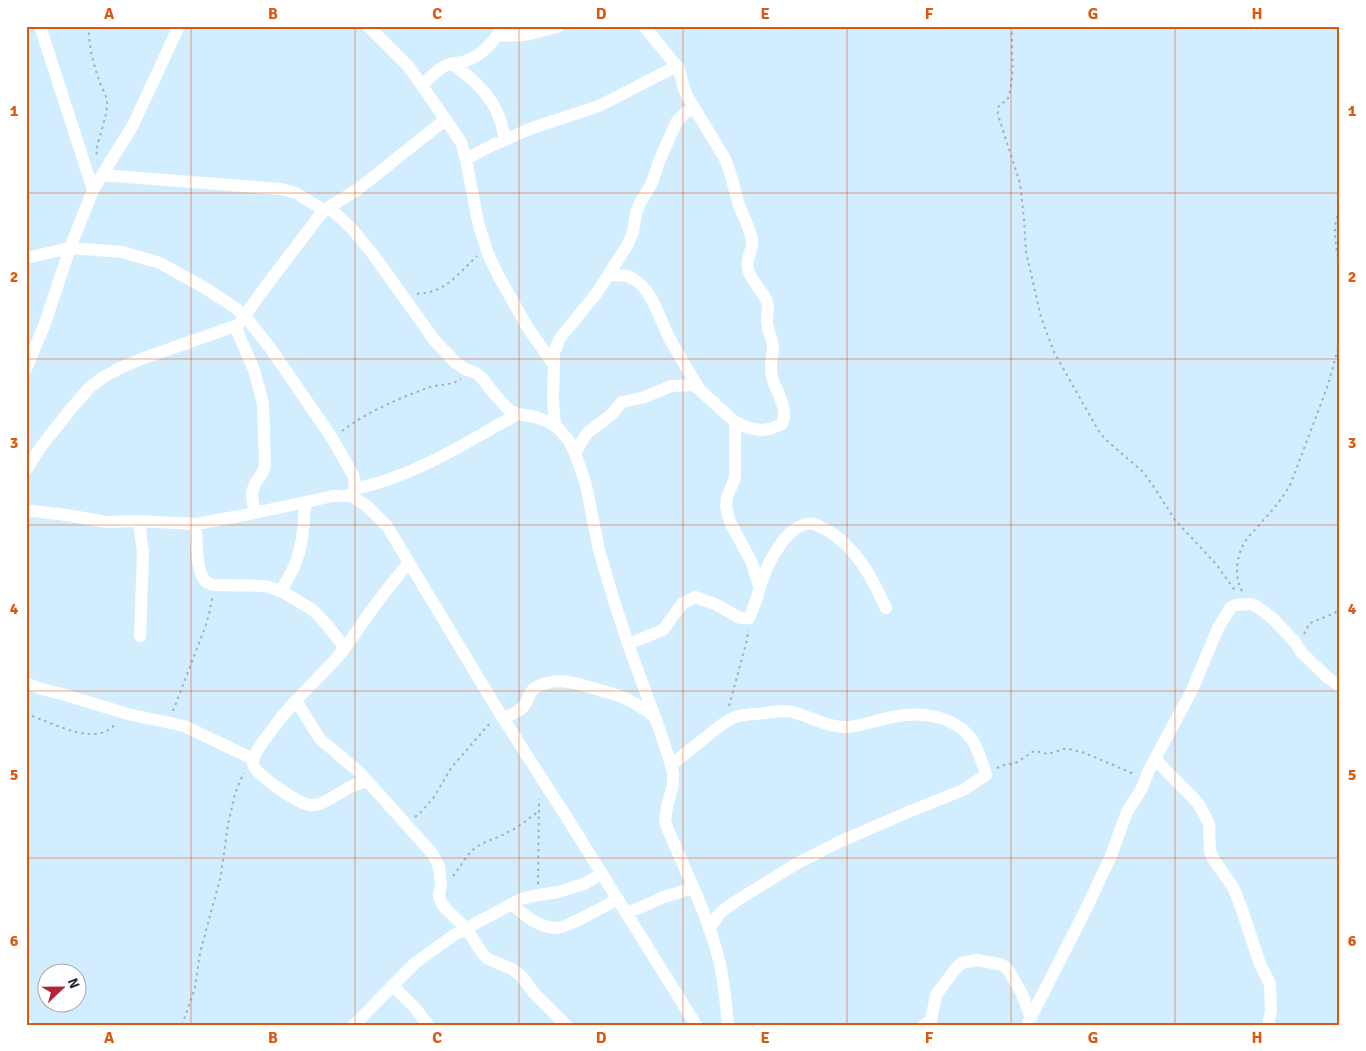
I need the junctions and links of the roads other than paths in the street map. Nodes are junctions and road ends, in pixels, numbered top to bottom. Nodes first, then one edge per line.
1 (40, 26) edge
2 (179, 26) edge
3 (368, 26) edge
4 (559, 26) edge
5 (644, 26) edge
6 (500, 31) edge
7 (452, 64) junction
8 (677, 66) junction
9 (422, 85) junction
10 (694, 109) junction
11 (446, 119) junction
12 (505, 140) junction
13 (466, 159) junction
14 (104, 171) junction
15 (93, 190) junction
16 (327, 209) junction
17 (70, 248) junction
18 (26, 258) edge
19 (609, 276) junction
20 (245, 316) junction
21 (235, 326) junction
22 (554, 365) junction
23 (26, 369) edge
24 (700, 390) junction
25 (518, 414) junction
26 (735, 422) junction
27 (555, 426) junction
28 (575, 453) junction
29 (26, 470) edge
30 (353, 493) junction
31 (305, 502) junction
32 (26, 512) edge
33 (255, 513) junction
34 (139, 521) junction
35 (196, 524) junction
36 (408, 562) junction
37 (760, 586) junction
38 (281, 591) junction
39 (886, 608) dead end
40 (140, 636) dead end
41 (628, 644) junction
42 (345, 648) junction
43 (26, 683) edge
44 (1340, 686) edge
45 (296, 701) junction
46 (501, 715) junction
47 (655, 717) junction
48 (1154, 759) junction
49 (253, 762) junction
50 (671, 765) junction
51 (368, 782) junction
52 (602, 874) junction
53 (693, 888) junction
54 (618, 899) junction
55 (512, 904) junction
56 (626, 912) junction
57 (466, 928) junction
58 (709, 929) junction
59 (393, 986) junction
60 (1029, 1021) edge
61 (354, 1025) edge
62 (428, 1025) edge
63 (566, 1025) edge
64 (696, 1025) edge
65 (728, 1025) edge
66 (924, 1025) edge
67 (1268, 1025) edge

1 - 15 street
2 - 14 street
3 - 9 street
4 - 6 street
5 - 8 street
6 - 7 street
7 - 9 street
7 - 12 street
8 - 10 street
8 - 12 street
9 - 11 street
10 - 19 street
10 - 26 street
11 - 13 street
11 - 16 street
12 - 13 street
13 - 22 street
14 - 15 street
14 - 16 street
15 - 17 street
16 - 20 street
16 - 25 street
17 - 18 street
17 - 20 street
17 - 23 street
19 - 22 street
19 - 24 street
20 - 21 street
20 - 30 street
21 - 29 street
21 - 33 street
22 - 27 street
24 - 26 street
24 - 28 street
25 - 27 street
25 - 30 street
26 - 37 street
27 - 28 street
28 - 41 street
30 - 31 street
30 - 36 street
31 - 33 street
31 - 38 street
32 - 34 street
33 - 35 street
34 - 35 street
34 - 40 street
35 - 38 street
36 - 42 street
36 - 46 street
37 - 39 street
37 - 41 street
38 - 42 street
41 - 47 street
42 - 45 street
43 - 49 street
44 - 48 street
45 - 49 street
45 - 51 street
46 - 47 street
46 - 52 street
47 - 50 street
48 - 60 street
48 - 67 street
49 - 51 street
50 - 53 street
50 - 58 street
51 - 57 street
52 - 54 street
52 - 55 street
53 - 56 street
53 - 58 street
54 - 55 street
54 - 56 street
55 - 57 street
56 - 64 street
57 - 59 street
57 - 63 street
58 - 65 street
59 - 61 street
59 - 62 street
60 - 66 street

